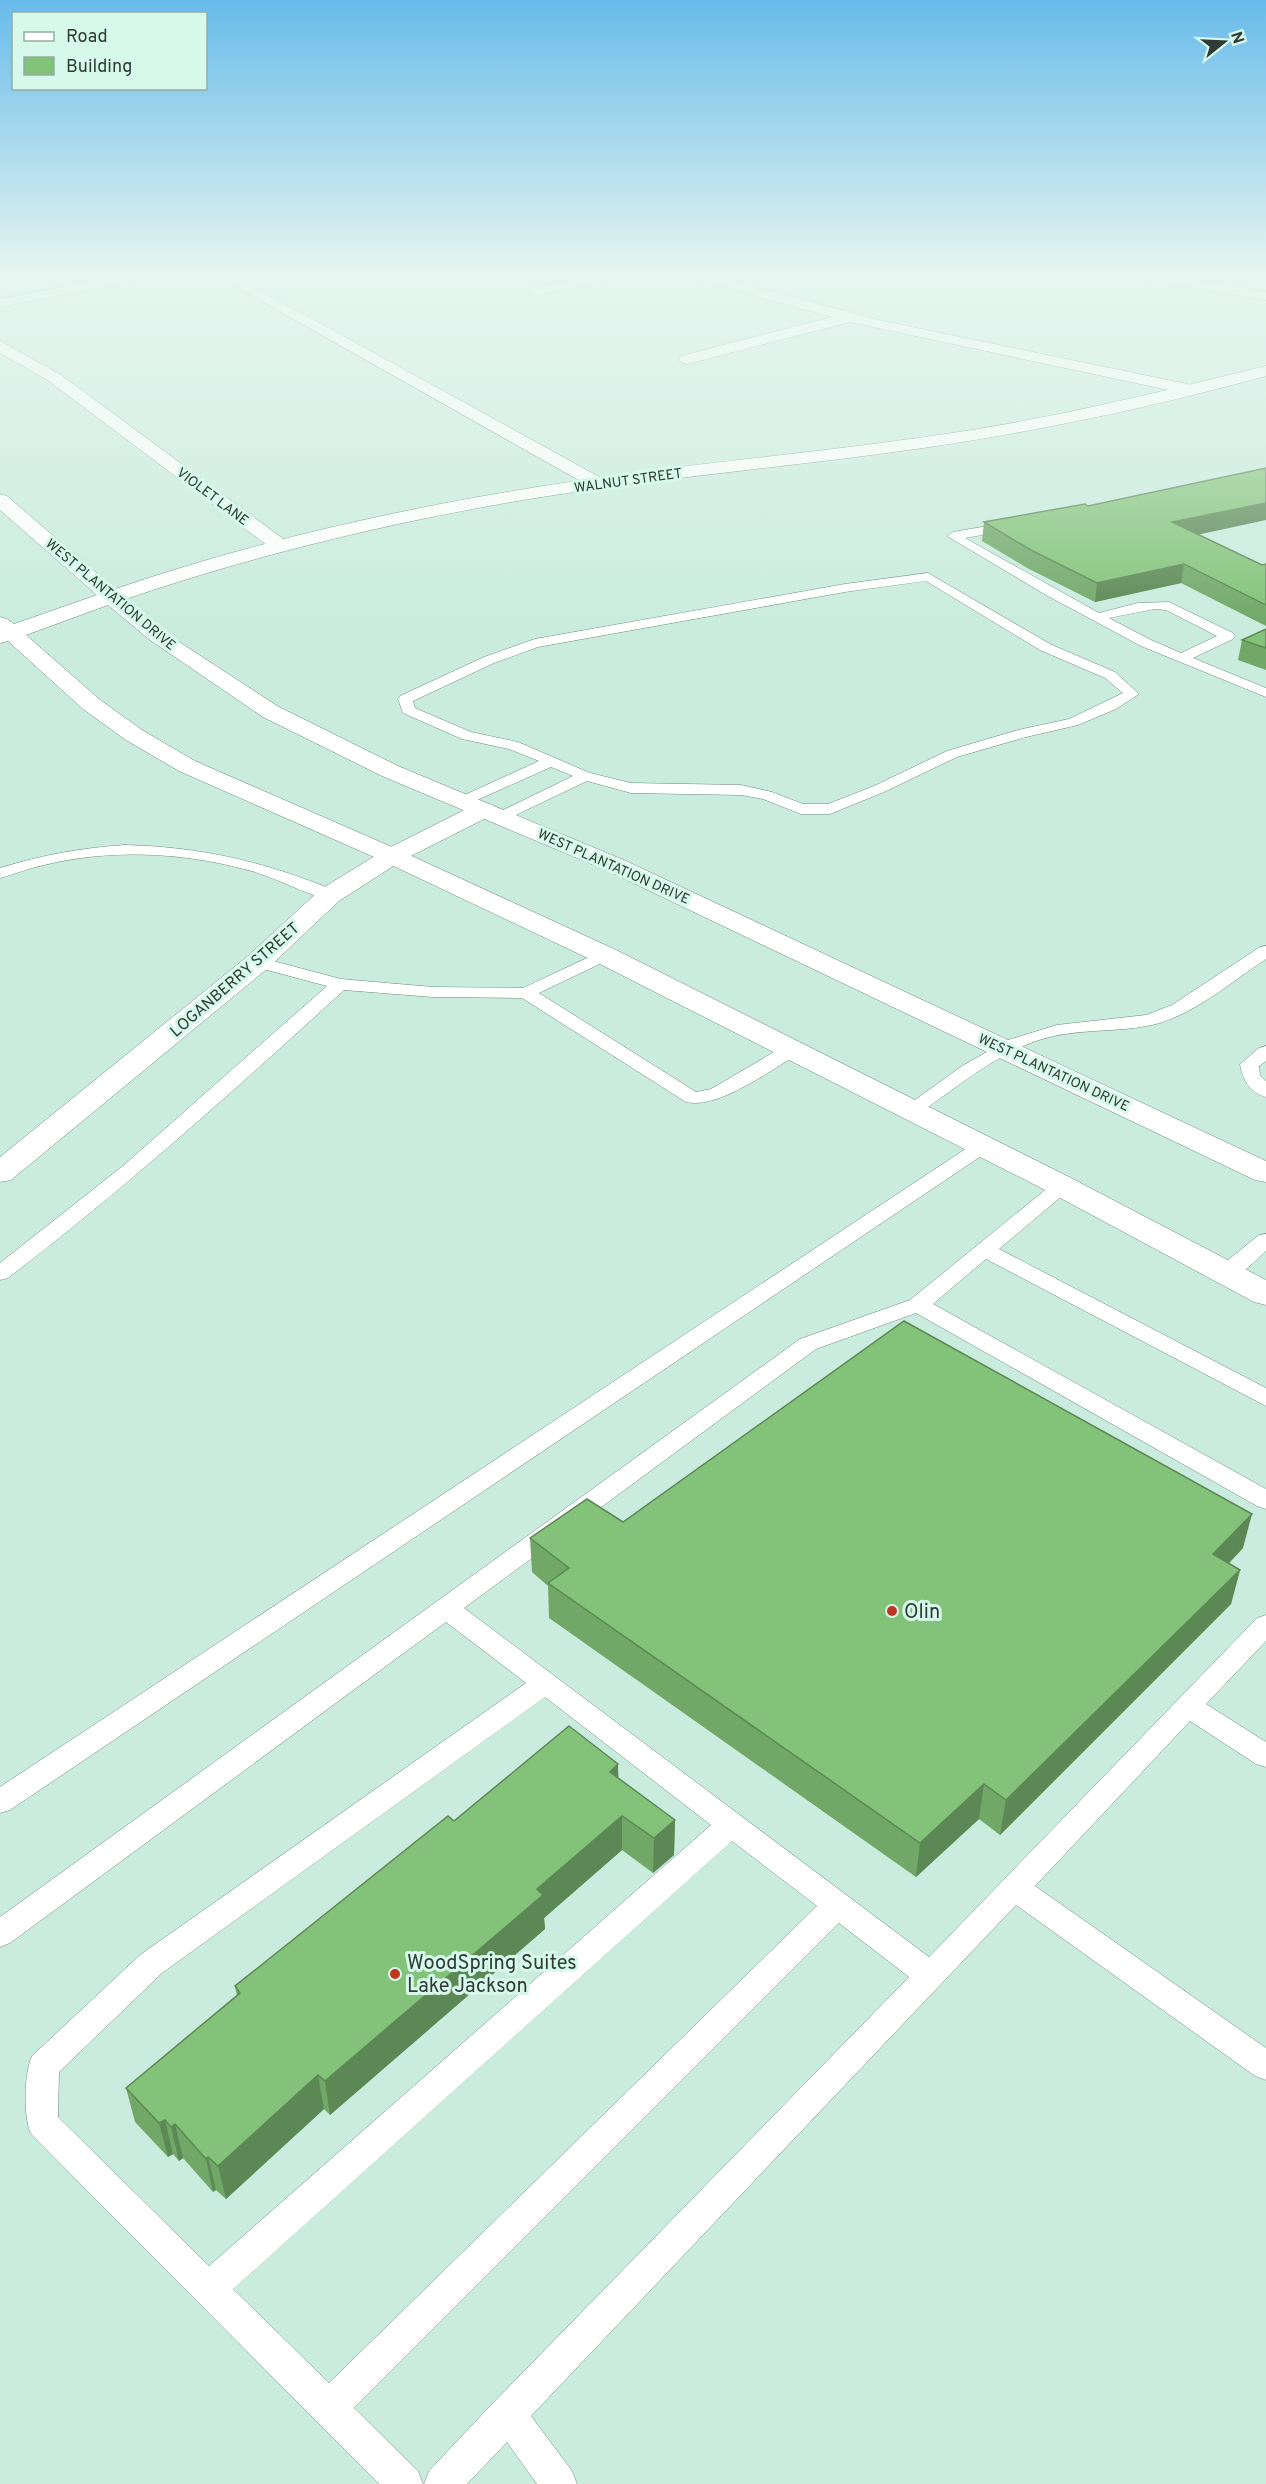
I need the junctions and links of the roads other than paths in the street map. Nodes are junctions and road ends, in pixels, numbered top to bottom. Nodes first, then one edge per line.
1 (74, 392) edge
2 (433, 392) edge
3 (1184, 392) edge
4 (597, 483) junction
5 (0, 500) edge
6 (1030, 524) edge
7 (279, 545) junction
8 (112, 597) junction
9 (1097, 617) junction
10 (3, 631) edge
11 (1181, 658) junction
12 (1266, 693) edge
13 (552, 761) junction
14 (585, 776) junction
15 (482, 809) junction
16 (392, 856) junction
17 (0, 873) edge
18 (330, 895) junction
19 (1266, 951) edge
20 (604, 955) junction
21 (258, 962) junction
22 (340, 984) junction
23 (526, 993) junction
24 (1004, 1048) junction
25 (793, 1049) junction
26 (1266, 1052) edge
27 (1266, 1091) edge
28 (911, 1110) junction
29 (983, 1146) junction
30 (0, 1173) edge
31 (1266, 1173) edge
32 (1062, 1186) junction
33 (1266, 1240) edge
34 (985, 1250) junction
35 (1226, 1273) junction
36 (0, 1274) edge
37 (1266, 1294) edge
38 (918, 1305) junction
39 (1266, 1398) edge
40 (1266, 1500) edge
41 (446, 1608) junction
42 (1266, 1625) edge
43 (545, 1683) junction
44 (1188, 1706) junction
45 (1266, 1756) edge
46 (0, 1802) edge
47 (731, 1824) junction
48 (1014, 1887) junction
49 (837, 1906) junction
50 (0, 1934) edge
51 (930, 1975) junction
52 (1266, 2066) edge
53 (208, 2289) junction
54 (329, 2408) junction
55 (508, 2414) junction
56 (405, 2484) edge
57 (442, 2484) edge
58 (559, 2484) edge

1 - 7 street, VIOLET LANE
2 - 4 street
3 - 4 street, WALNUT STREET
4 - 7 street, WALNUT STREET
5 - 8 street, WEST PLANTATION DRIVE
6 - 9 lane
7 - 8 street, WALNUT STREET
8 - 10 street, WALNUT STREET
8 - 15 street, WEST PLANTATION DRIVE
9 - 11 lane
9 - 11 lane
10 - 16 street
11 - 12 lane
13 - 14 lane
13 - 14 lane
13 - 15 lane
14 - 15 lane
15 - 16 street, LOGANBERRY STREET
15 - 24 street, WEST PLANTATION DRIVE
16 - 18 street, LOGANBERRY STREET
16 - 20 street
17 - 18 lane
18 - 21 street, LOGANBERRY STREET
19 - 24 lane
20 - 23 lane
20 - 25 street
21 - 22 lane
21 - 30 street, LOGANBERRY STREET
22 - 23 lane
22 - 36 lane
23 - 25 lane
24 - 28 lane
24 - 31 street, WEST PLANTATION DRIVE
25 - 28 street
26 - 27 lane
28 - 29 street
29 - 32 street
29 - 46 lane
32 - 34 lane
32 - 35 street
33 - 35 lane
34 - 38 lane
34 - 39 lane
35 - 37 street
38 - 40 lane
38 - 41 lane
41 - 43 lane
41 - 50 lane
42 - 44 lane
43 - 47 lane
43 - 53 lane
44 - 45 lane
44 - 48 lane
47 - 49 lane
47 - 53 lane
48 - 51 lane
48 - 52 lane
49 - 51 lane
49 - 54 lane
51 - 55 lane
53 - 54 lane
54 - 56 lane
55 - 57 lane
55 - 58 lane

